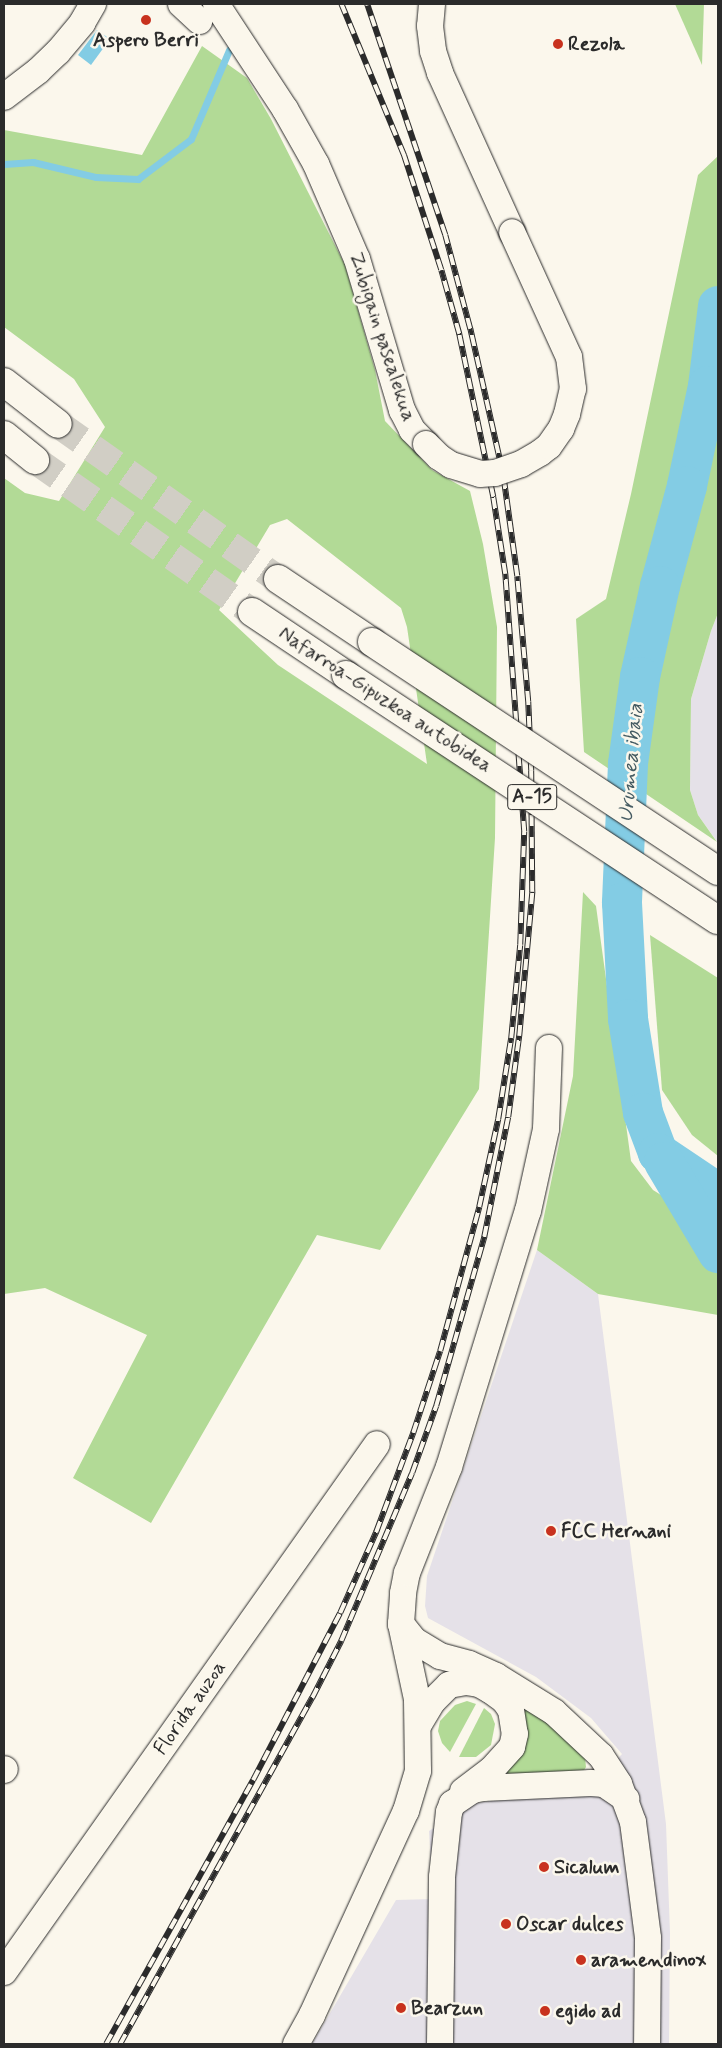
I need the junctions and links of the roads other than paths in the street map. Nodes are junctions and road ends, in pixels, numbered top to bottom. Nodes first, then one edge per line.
1 (93, 4) edge
2 (432, 4) edge
3 (199, 10) edge
4 (4, 97) edge
5 (4, 382) edge
6 (58, 424) tunnel mouth
7 (4, 436) edge
8 (35, 460) tunnel mouth
9 (278, 579) tunnel mouth
10 (252, 612) tunnel mouth
11 (718, 871) edge
12 (718, 920) edge
13 (549, 1048) dead end
14 (377, 1444) dead end
15 (401, 1624) junction
16 (457, 1661) junction
17 (414, 1676) junction
18 (443, 1691) junction
19 (419, 1724) junction
20 (626, 1799) junction
21 (452, 1804) junction
22 (4, 1972) edge
23 (296, 2044) edge
24 (440, 2044) edge
25 (647, 2044) edge

1 - 4 street
2 - 3 street, Zubigain pasealekua, bridge
5 - 6 highway
7 - 8 highway
9 - 11 highway, Nafarroa-Gipuzkoa autobidea / A-15, bridge
10 - 12 highway, Nafarroa-Gipuzkoa autobidea / A-15, bridge
13 - 15 street
14 - 22 street, Florida auzoa
15 - 16 street
15 - 17 street
16 - 17 street
16 - 20 street
17 - 18 street
17 - 19 street
18 - 19 street
18 - 21 street
19 - 23 street
20 - 21 street
20 - 25 street
21 - 24 street

